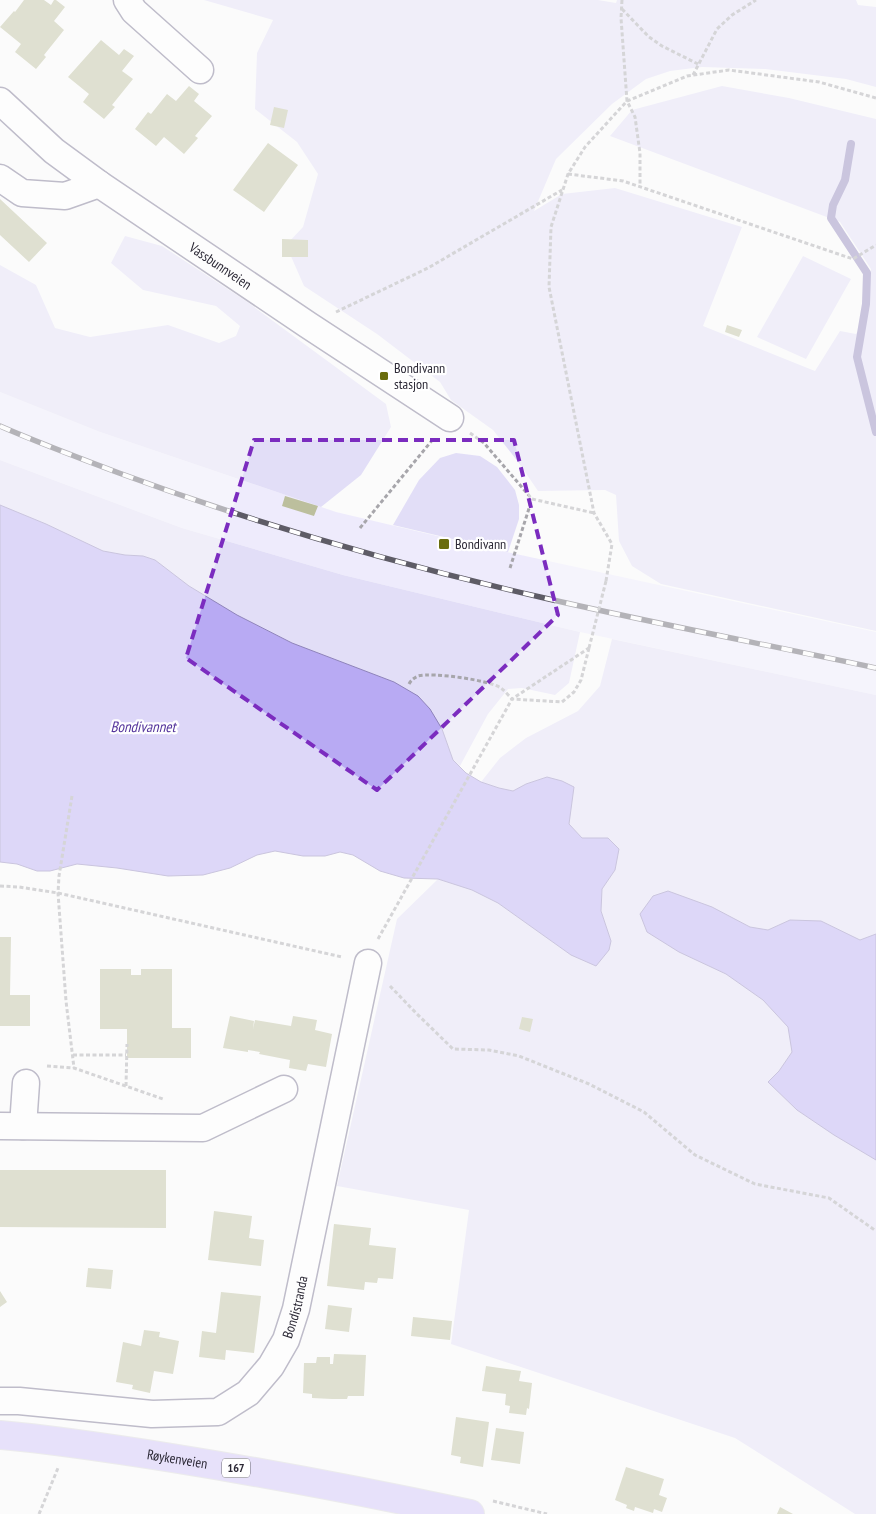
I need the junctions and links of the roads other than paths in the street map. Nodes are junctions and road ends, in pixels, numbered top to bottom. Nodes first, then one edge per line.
1 (127, 0) edge
2 (200, 70) dead end
3 (0, 101) edge
4 (0, 178) edge
5 (99, 184) junction
6 (450, 418) road end
7 (368, 963) road end
8 (33, 1074) road end
9 (284, 1089) dead end
10 (12, 1126) edge
11 (0, 1401) edge
12 (0, 1435) edge
13 (470, 1514) edge

1 - 2 street
3 - 5 street, Vassbunnveien
4 - 5 street
5 - 6 street, Vassbunnveien
7 - 11 street, Bondistranda
8 - 10 street
9 - 10 street
12 - 13 main road, Røykenveien / 167

